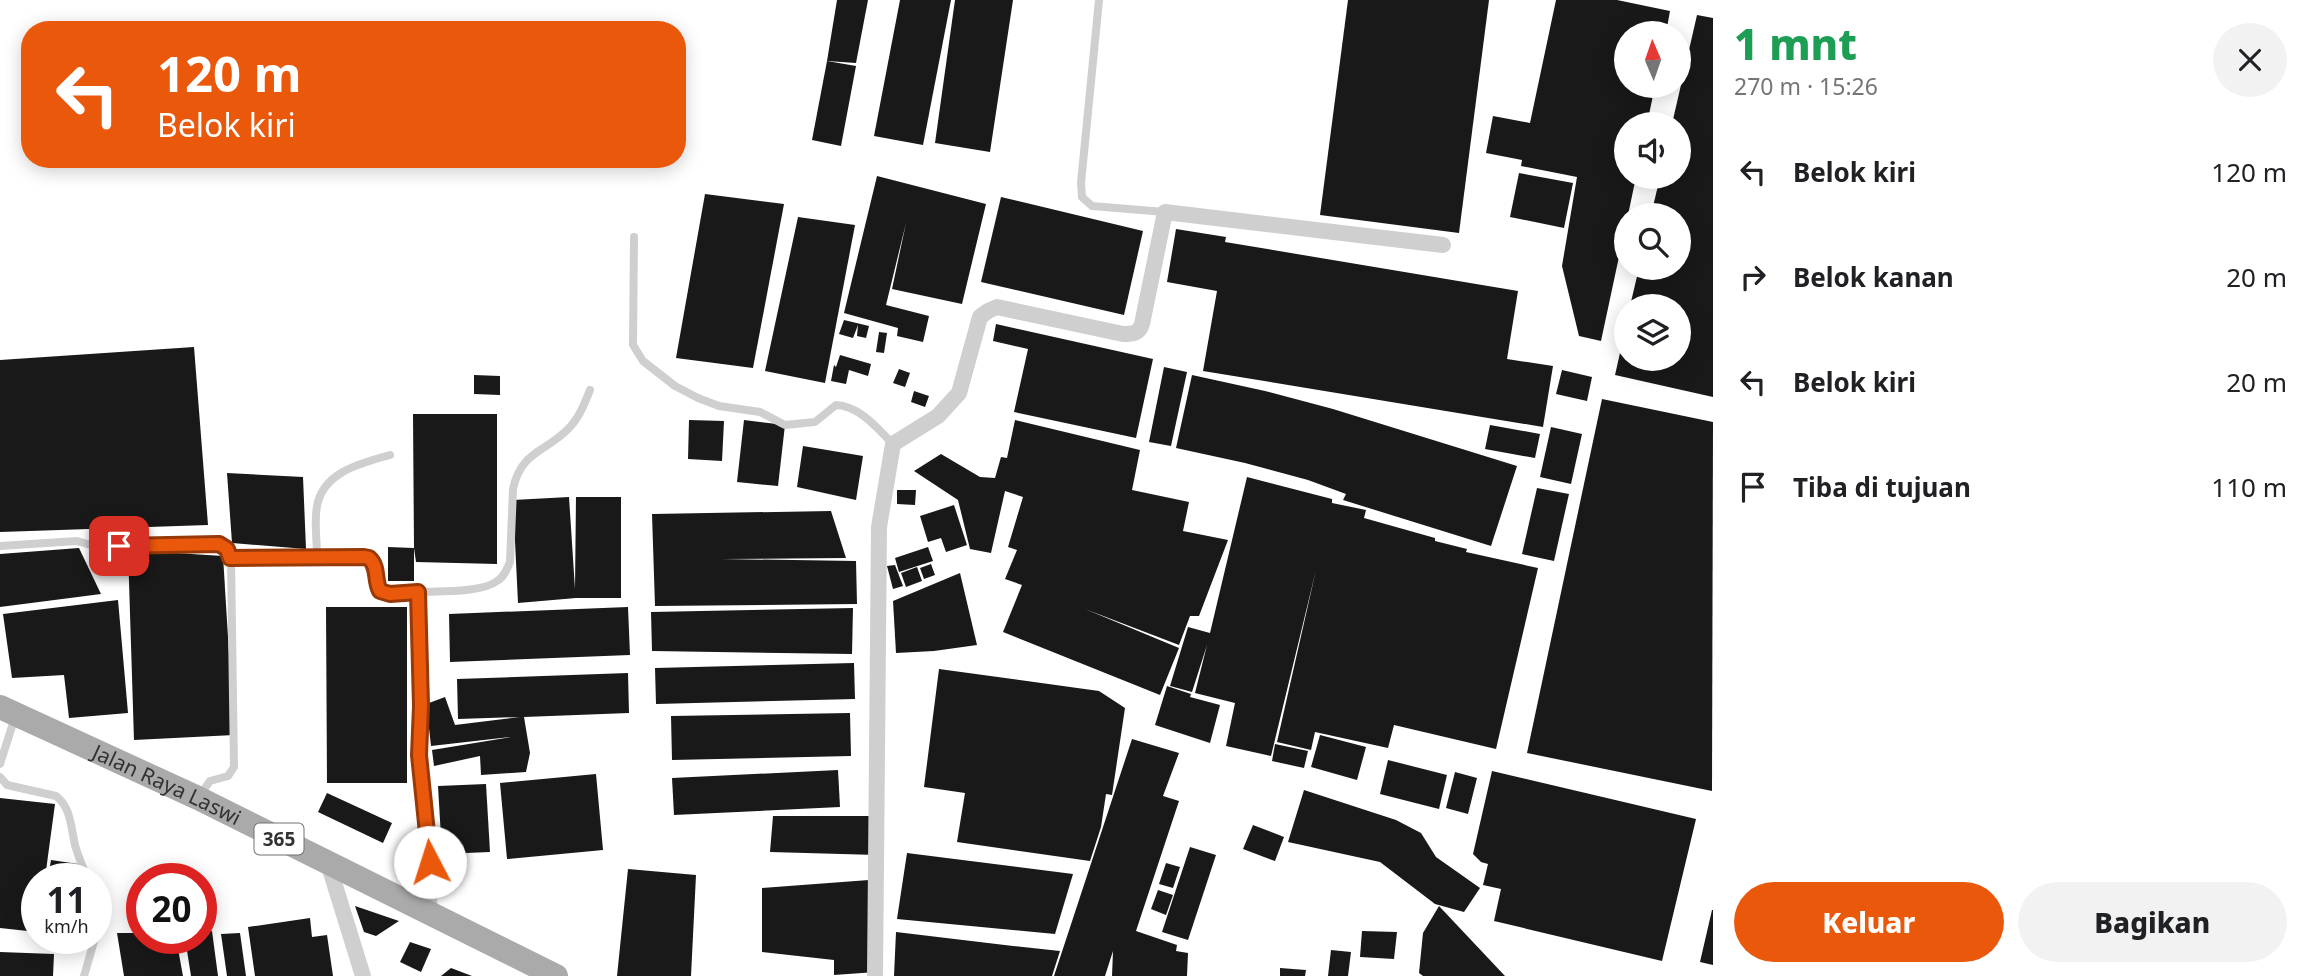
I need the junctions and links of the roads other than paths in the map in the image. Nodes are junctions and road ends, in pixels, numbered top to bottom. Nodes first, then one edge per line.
1 (1099, 0) edge
2 (1164, 212) junction
3 (634, 237) dead end
4 (1443, 245) dead end
5 (590, 390) dead end
6 (893, 444) junction
7 (390, 455) dead end
8 (0, 546) edge
9 (317, 556) junction
10 (230, 558) junction
11 (418, 592) junction
12 (8, 711) edge
13 (0, 764) edge
14 (0, 777) edge
15 (198, 798) junction
16 (82, 863) edge
17 (328, 863) junction
18 (435, 916) junction
19 (91, 954) edge
20 (84, 976) edge
21 (363, 976) edge
22 (556, 976) edge
23 (876, 976) edge

1 - 2 lane
2 - 4 street
2 - 6 street
3 - 6 lane
5 - 11 lane
6 - 23 street
7 - 9 lane
8 - 10 lane
9 - 10 lane
9 - 11 lane
10 - 15 lane
11 - 18 lane
12 - 13 lane
12 - 15 main road, Jalan Raya Laswi / 365
14 - 16 lane
15 - 17 main road, Jalan Raya Laswi / 365
17 - 18 main road, Jalan Raya Laswi / 365
17 - 21 street
18 - 22 main road, Jalan Raya Laswi / 365
19 - 20 lane

